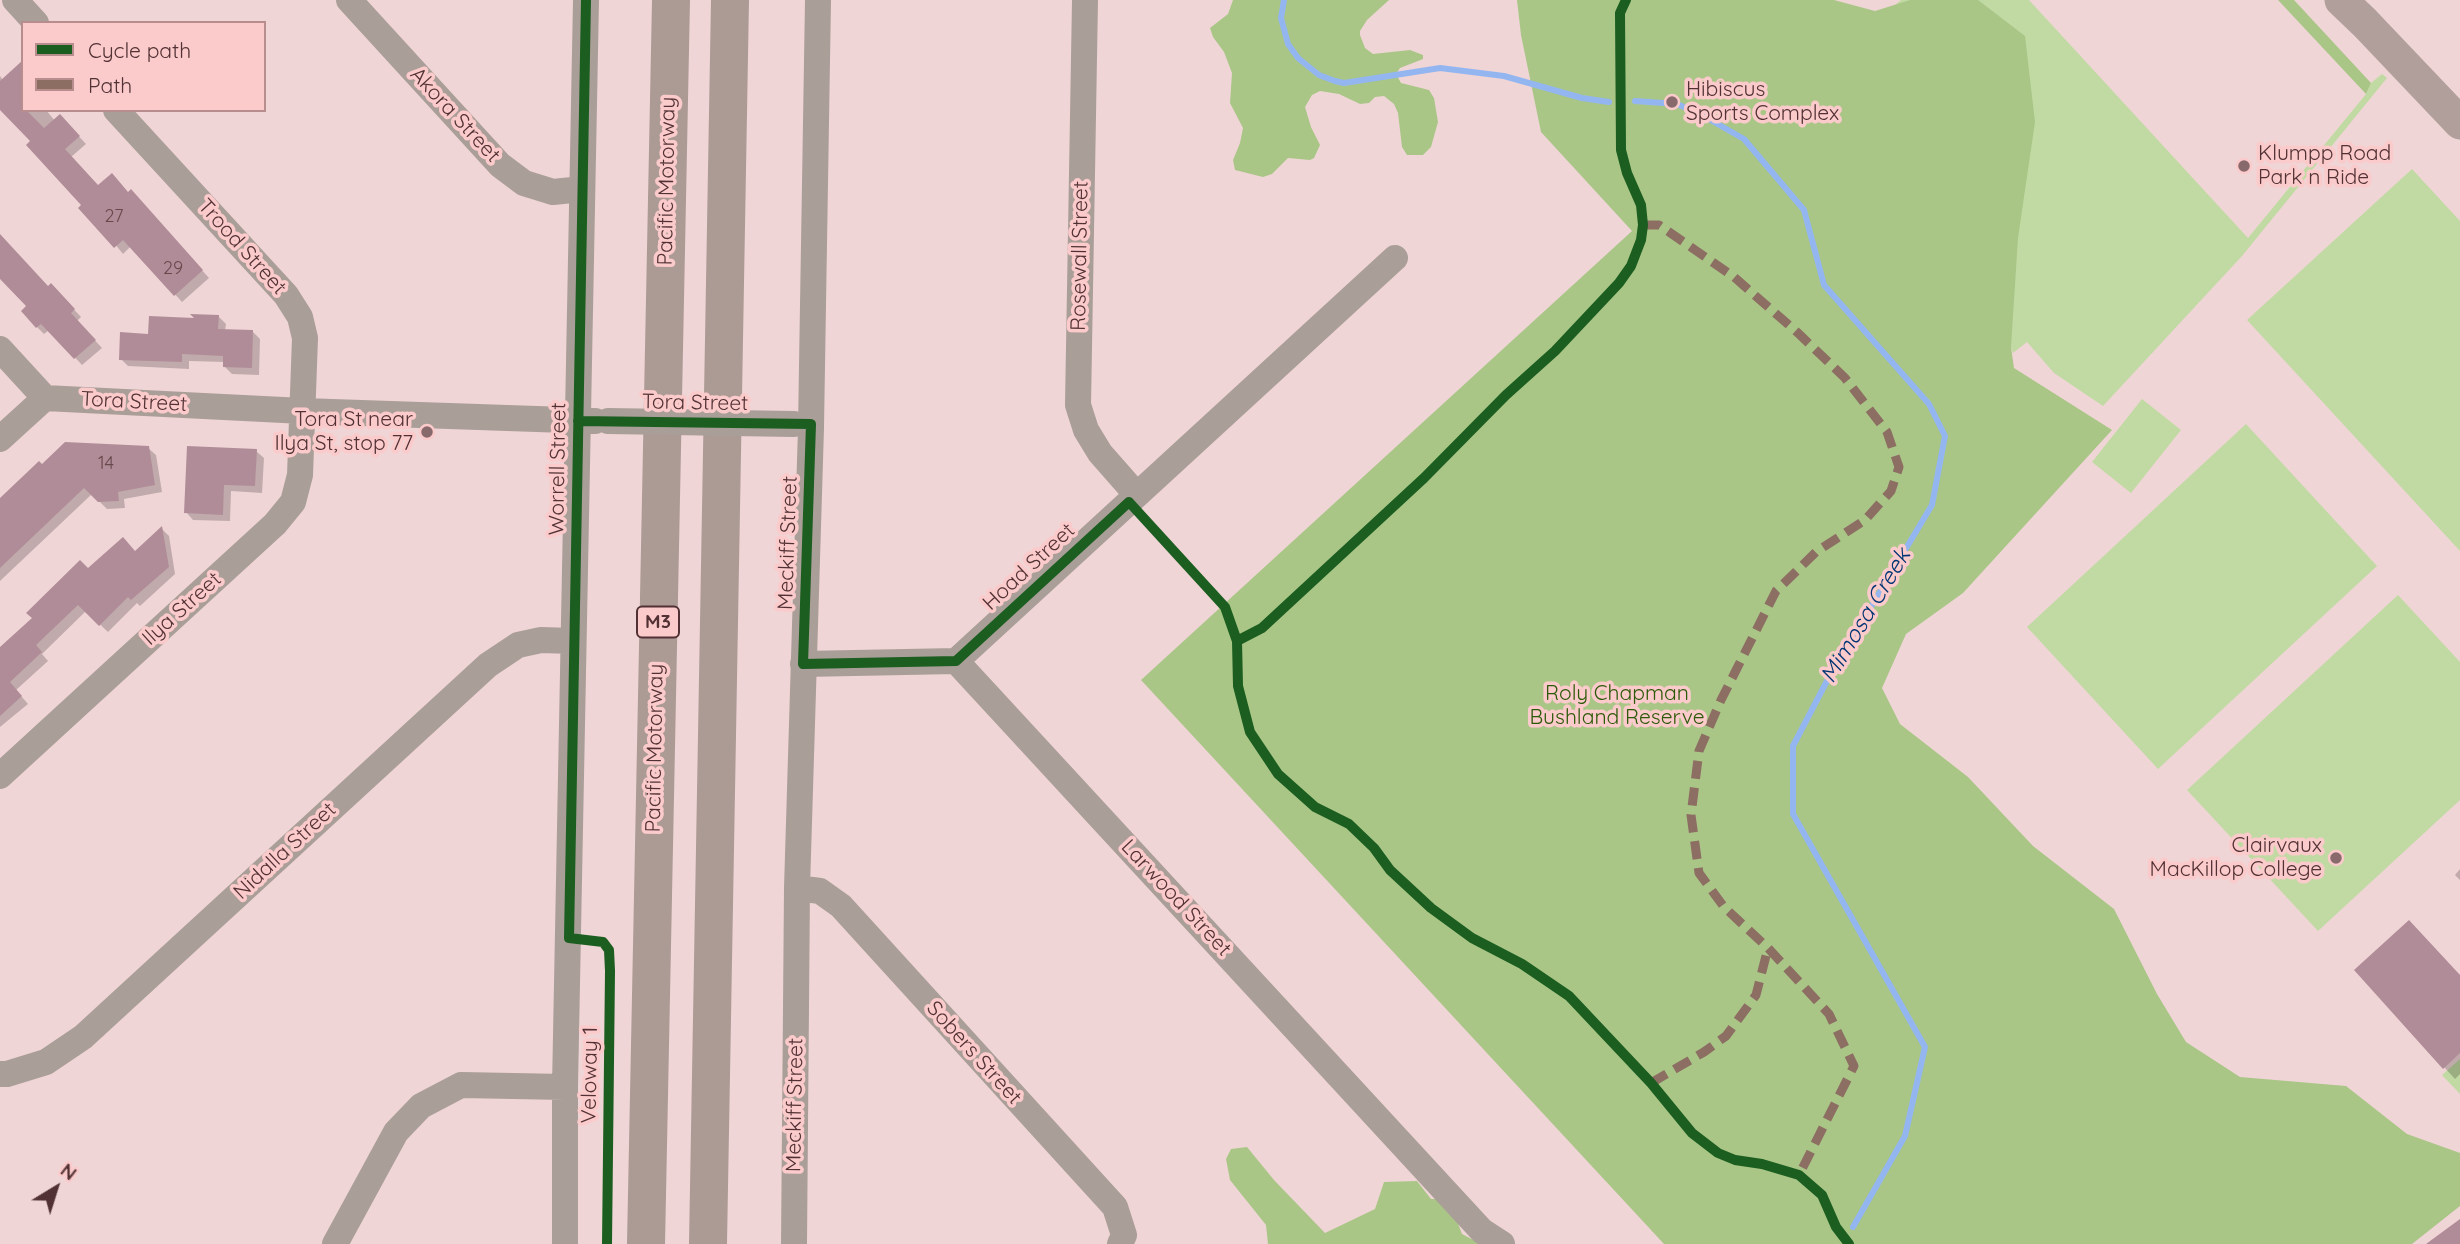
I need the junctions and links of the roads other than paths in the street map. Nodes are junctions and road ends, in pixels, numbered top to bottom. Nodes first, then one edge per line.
1 (15, 0) edge
2 (349, 0) edge
3 (586, 0) edge
4 (671, 0) edge
5 (730, 0) edge
6 (818, 0) edge
7 (1085, 0) edge
8 (2341, 0) edge
9 (2373, 0) edge
10 (34, 21) edge
11 (2460, 94) edge
12 (118, 112) edge
13 (2460, 123) edge
14 (582, 189) junction
15 (1395, 258) dead end
16 (0, 349) edge
17 (45, 398) junction
18 (303, 411) junction
19 (578, 421) junction
20 (803, 424) junction
21 (0, 439) edge
22 (1136, 494) junction
23 (573, 641) junction
24 (956, 661) junction
25 (803, 664) junction
26 (0, 776) edge
27 (797, 888) junction
28 (0, 1074) edge
29 (565, 1087) junction
30 (335, 1244) edge
31 (565, 1244) edge
32 (646, 1244) edge
33 (708, 1244) edge
34 (794, 1244) edge
35 (1120, 1244) edge
36 (1502, 1244) edge

1 - 10 street
2 - 14 street, Akora Street
3 - 14 street, Worrell Street
4 - 32 highway, Pacific Motorway / M3
5 - 33 highway
6 - 20 street, Meckiff Street
7 - 22 street, Rosewall Street
8 - 13 main road
9 - 11 main road
12 - 18 street, Trood Street
14 - 19 street, Worrell Street
15 - 22 street, Hoad Street
16 - 17 street
17 - 18 street, Tora Street
17 - 21 street
18 - 19 street, Tora Street
18 - 26 street, Ilya Street
19 - 20 street, Tora Street, bridge
19 - 23 street, Worrell Street
20 - 25 street, Meckiff Street
22 - 24 street, Hoad Street
23 - 28 street, Nidalla Street
23 - 29 street, Worrell Street
24 - 25 street
24 - 36 street, Larwood Street
25 - 27 street, Meckiff Street
27 - 34 street, Meckiff Street
27 - 35 street, Sobers Street
29 - 30 street
29 - 31 street, Worrell Street

